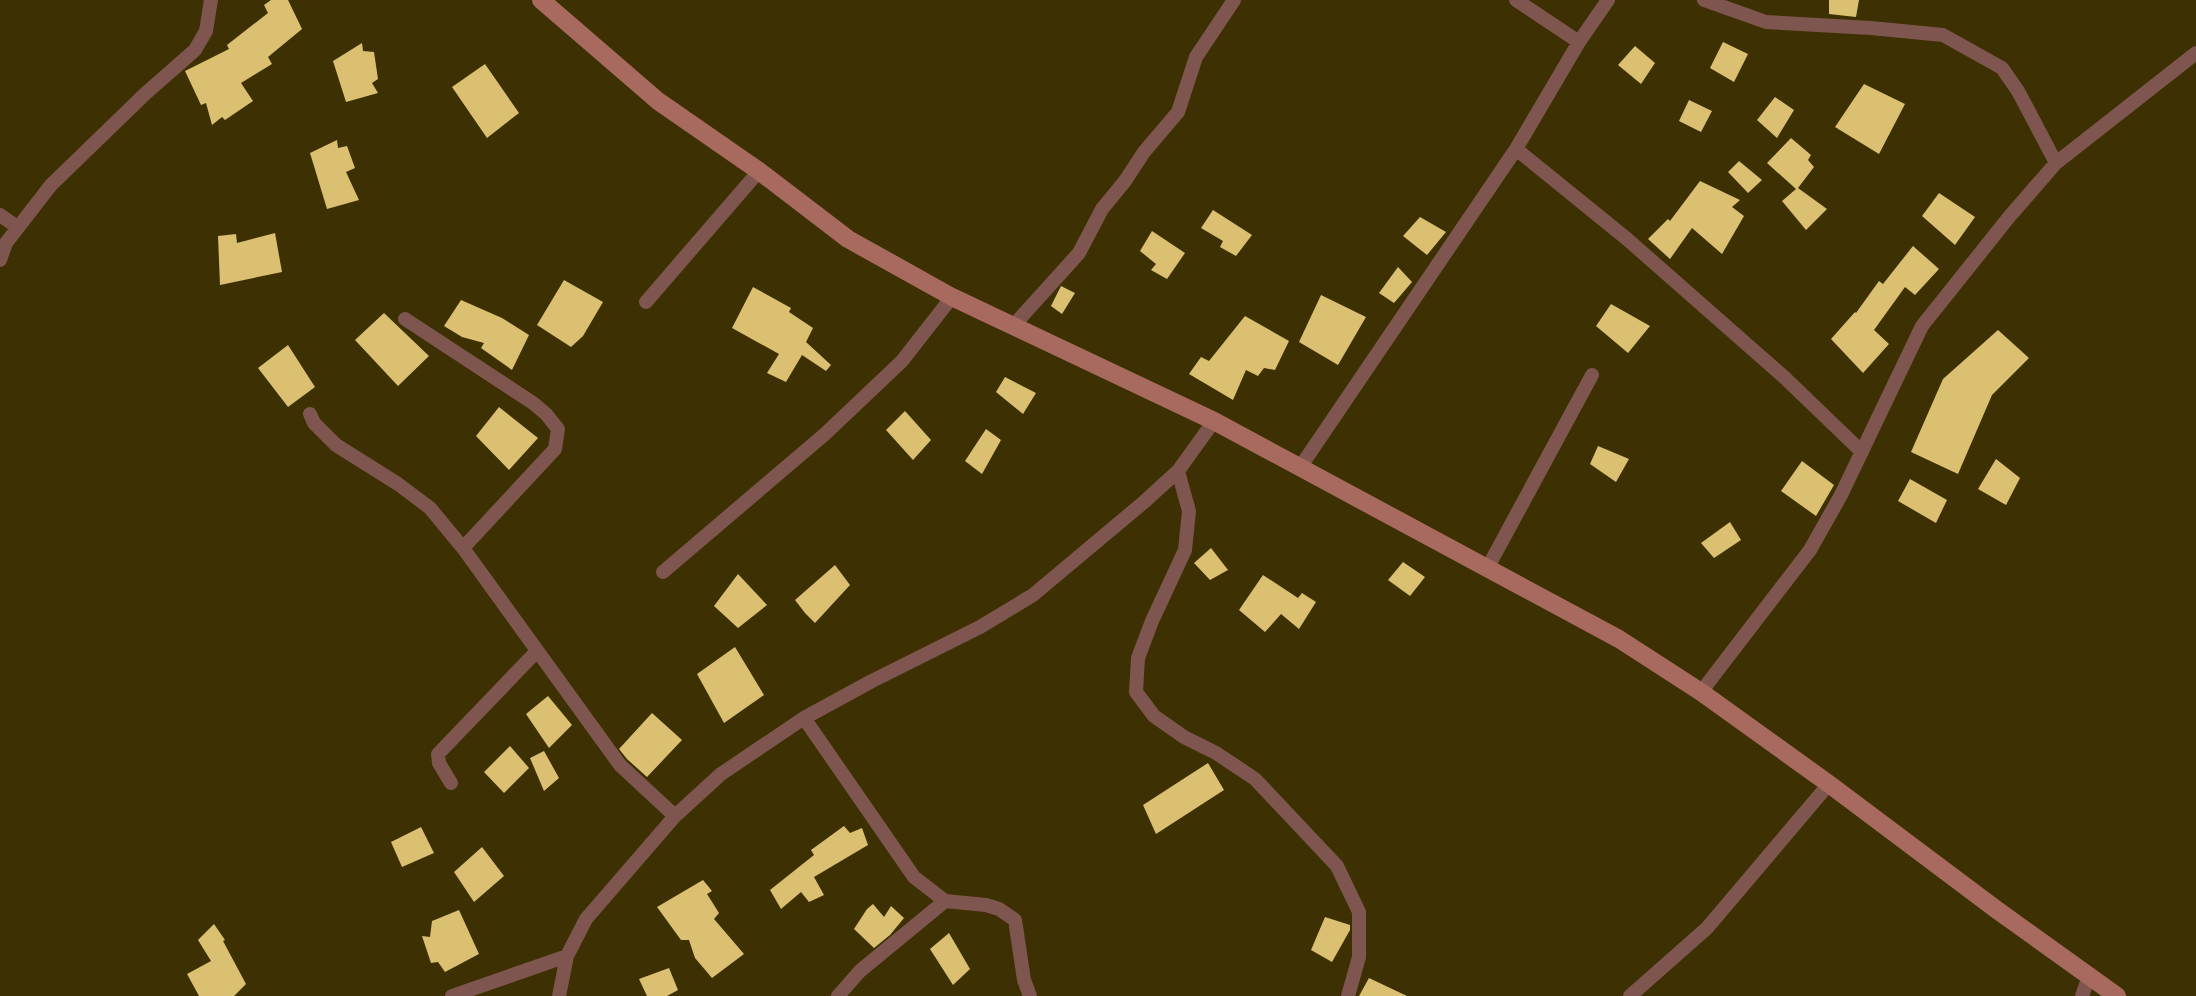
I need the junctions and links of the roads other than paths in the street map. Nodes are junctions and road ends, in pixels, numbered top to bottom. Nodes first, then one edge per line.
1 (211, 0) edge
2 (541, 0) edge
3 (1234, 0) edge
4 (1516, 0) edge
5 (1608, 0) edge
6 (1704, 0) edge
7 (1579, 42) junction
8 (2196, 53) edge
9 (1516, 149) junction
10 (2056, 163) junction
11 (759, 171) junction
12 (0, 214) edge
13 (17, 227) junction
14 (0, 260) edge
15 (952, 297) junction
16 (646, 302) dead end
17 (405, 319) dead end
18 (1014, 326) junction
19 (1592, 375) dead end
20 (310, 414) dead end
21 (1214, 421) junction
22 (1862, 452) junction
23 (1301, 466) junction
24 (1178, 471) junction
25 (463, 548) junction
26 (1488, 567) junction
27 (663, 572) dead end
28 (537, 651) junction
29 (1701, 692) junction
30 (804, 718) junction
31 (451, 783) dead end
32 (1828, 783) junction
33 (675, 816) junction
34 (945, 901) junction
35 (567, 956) junction
36 (2089, 976) junction
37 (452, 996) edge
38 (559, 996) edge
39 (838, 996) edge
40 (1030, 996) edge
41 (1348, 996) edge
42 (1630, 996) edge
43 (2082, 996) edge
44 (2117, 996) edge

1 - 13 street
2 - 11 main road
3 - 18 street
4 - 7 street
5 - 7 street
6 - 10 street
7 - 9 street
8 - 10 street
9 - 22 street
9 - 23 street
10 - 22 street
11 - 15 main road
11 - 16 street
12 - 13 street
13 - 14 street
15 - 18 main road
15 - 27 street
17 - 25 street
18 - 21 main road
19 - 26 street
20 - 25 street
21 - 23 main road
21 - 24 street
22 - 29 street
23 - 26 main road
24 - 30 street
24 - 41 street
25 - 28 street
26 - 29 main road
28 - 31 street
28 - 33 street
29 - 32 main road
30 - 33 street
30 - 34 street
32 - 36 main road
32 - 42 street
33 - 35 street
34 - 39 street
34 - 40 street
35 - 37 street
35 - 38 street
36 - 43 street
36 - 44 main road

